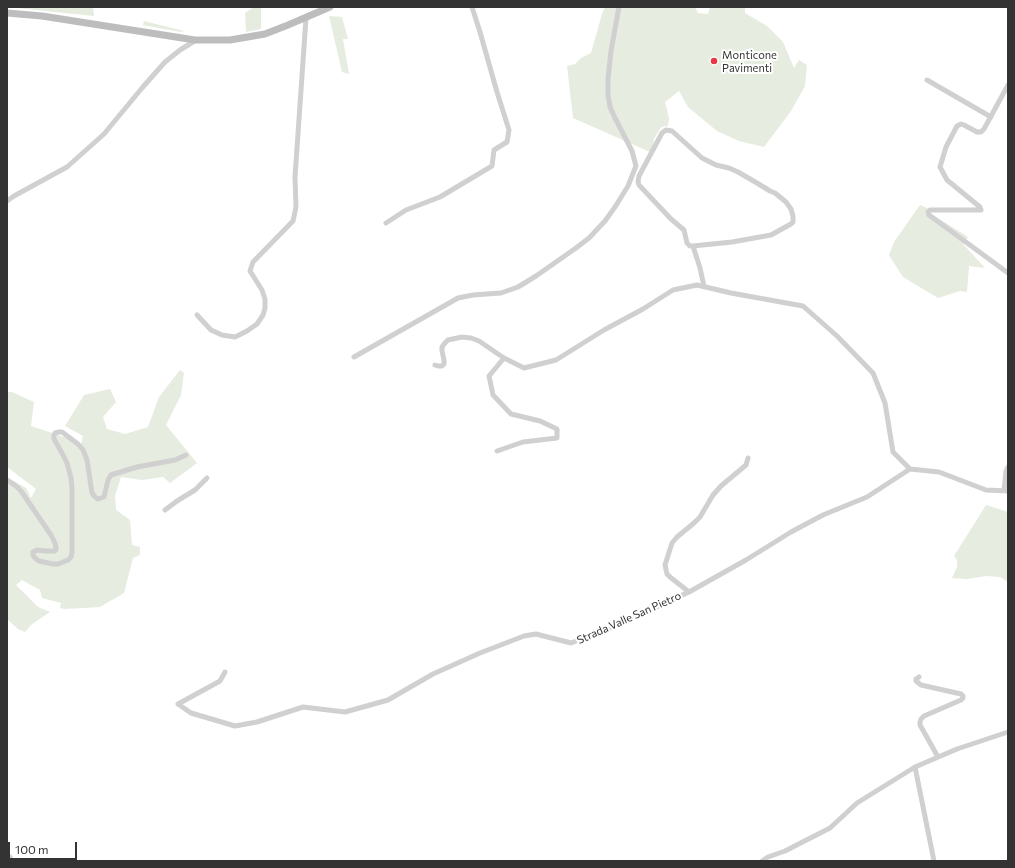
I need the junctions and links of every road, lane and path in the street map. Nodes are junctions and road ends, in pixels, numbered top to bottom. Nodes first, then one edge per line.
1 (330, 7) edge
2 (472, 7) edge
3 (619, 7) edge
4 (7, 14) edge
5 (306, 18) junction
6 (195, 40) junction
7 (927, 80) dead end
8 (1008, 85) edge
9 (991, 117) junction
10 (639, 184) junction
11 (628, 185) junction
12 (7, 201) edge
13 (386, 223) dead end
14 (693, 246) junction
15 (1008, 273) edge
16 (704, 286) junction
17 (197, 315) dead end
18 (354, 357) dead end
19 (504, 358) junction
20 (435, 364) dead end
21 (497, 451) dead end
22 (186, 455) dead end
23 (748, 458) dead end
24 (1008, 467) edge
25 (910, 469) junction
26 (207, 478) dead end
27 (7, 480) edge
28 (1006, 491) edge
29 (165, 510) dead end
30 (689, 592) junction
31 (225, 672) dead end
32 (919, 677) dead end
33 (1008, 732) edge
34 (938, 757) junction
35 (915, 767) junction
36 (762, 861) edge
37 (934, 861) edge

1 - 5 street
2 - 13 street
3 - 11 street
4 - 6 street
5 - 6 street
5 - 17 street
6 - 12 street
7 - 9 street
8 - 9 street
9 - 15 street
10 - 11 street
10 - 14 street
10 - 14 street
11 - 18 street
14 - 16 street
16 - 19 street
16 - 25 street
19 - 20 street
19 - 21 street
22 - 27 street
23 - 30 street
24 - 28 street
25 - 28 street
25 - 30 street, Strada Valle San Pietro
26 - 29 street
30 - 31 street, Strada Valle San Pietro
32 - 34 street
33 - 34 street
34 - 35 street
35 - 36 street
35 - 37 street

